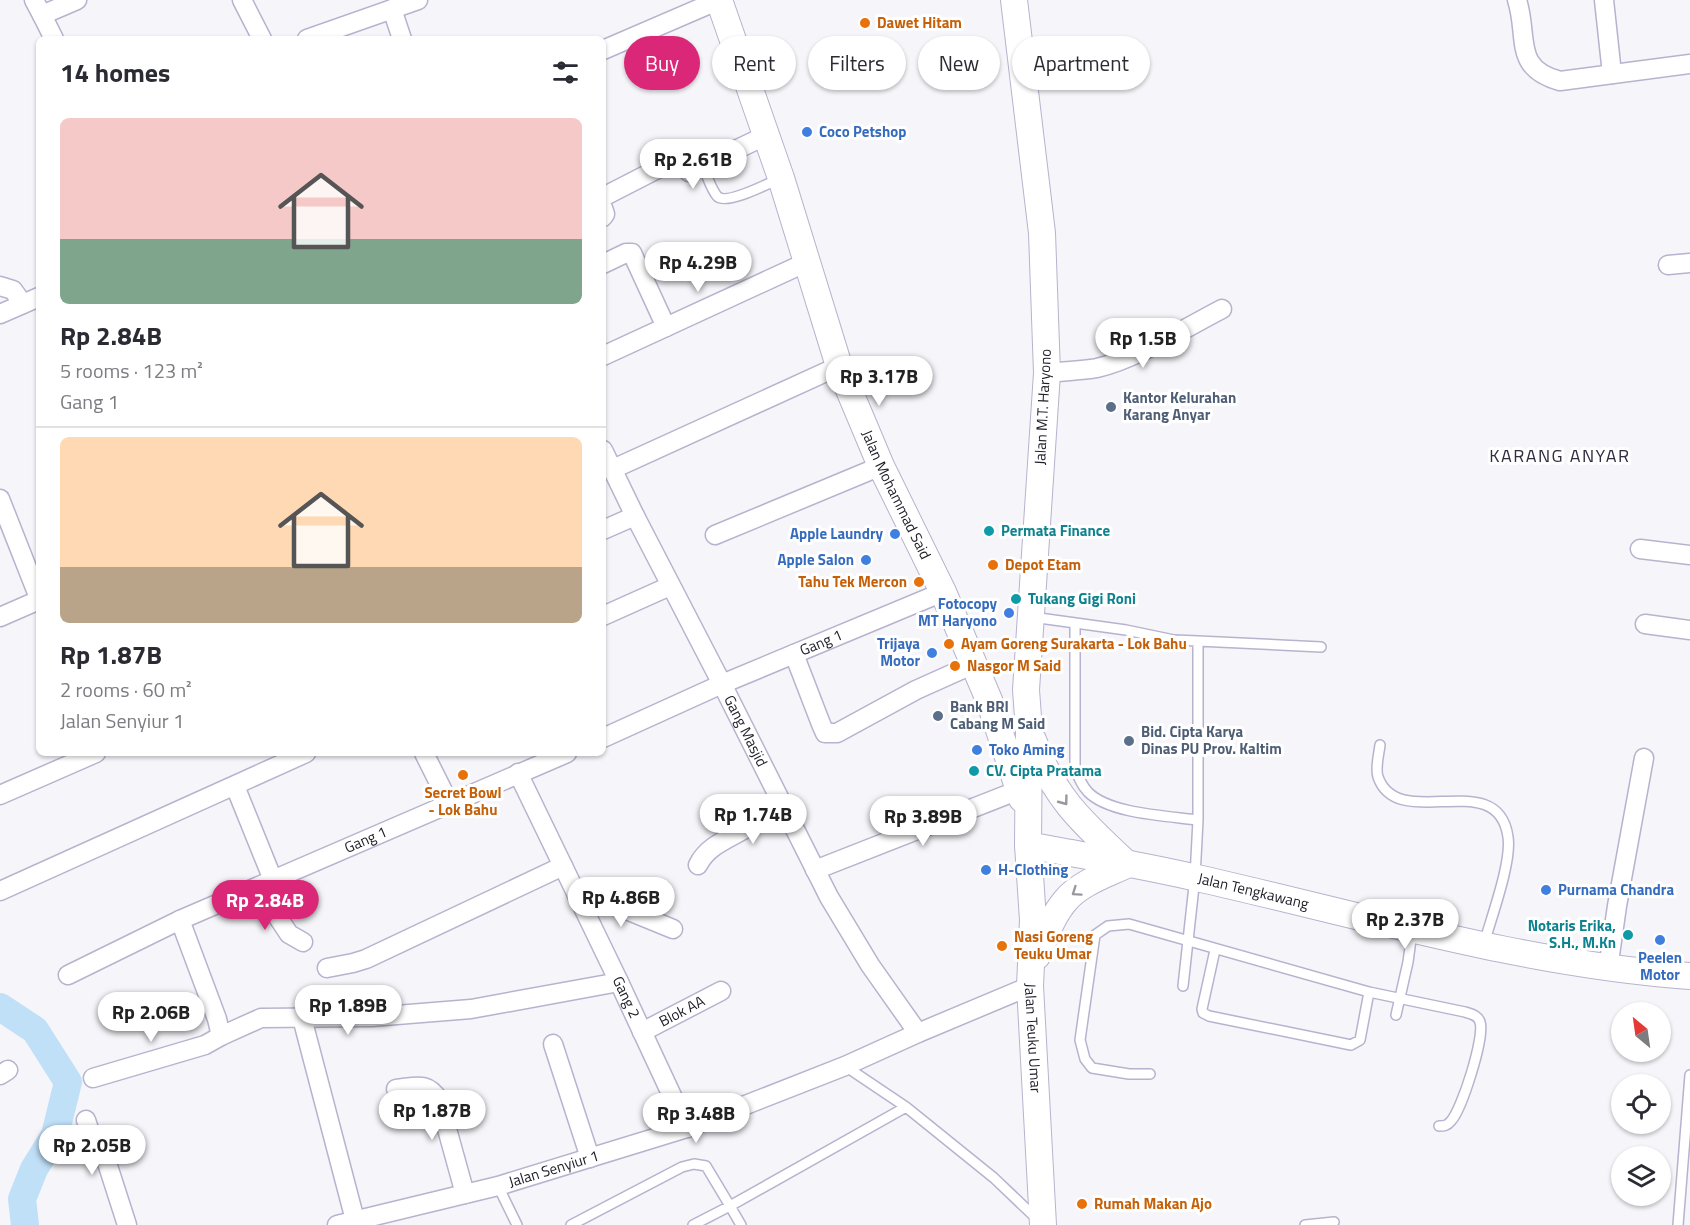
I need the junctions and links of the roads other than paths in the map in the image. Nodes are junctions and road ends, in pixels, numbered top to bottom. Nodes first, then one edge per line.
1 (77, 0) edge
2 (242, 0) edge
3 (418, 0) edge
4 (719, 0) edge
5 (1014, 0) edge
6 (1517, 0) edge
7 (1604, 0) edge
8 (38, 8) edge
9 (392, 9) junction
10 (52, 36) edge
11 (260, 36) edge
12 (316, 36) edge
13 (401, 36) edge
14 (606, 49) edge
15 (1690, 64) edge
16 (1612, 74) junction
17 (765, 136) junction
18 (706, 174) dead end
19 (781, 178) junction
20 (606, 195) edge
21 (807, 262) junction
22 (606, 263) edge
23 (1690, 263) edge
24 (1668, 265) dead end
25 (0, 286) edge
26 (31, 301) edge
27 (1222, 309) dead end
28 (0, 314) edge
29 (666, 327) junction
30 (606, 355) edge
31 (839, 366) junction
32 (1047, 373) junction
33 (606, 456) edge
34 (881, 466) junction
35 (613, 469) junction
36 (0, 499) edge
37 (634, 516) junction
38 (606, 529) edge
39 (715, 535) dead end
40 (1640, 549) dead end
41 (1690, 555) edge
42 (670, 586) junction
43 (36, 591) edge
44 (943, 592) junction
45 (36, 600) edge
46 (606, 615) edge
47 (0, 617) edge
48 (1031, 617) junction
49 (1075, 622) junction
50 (1645, 624) dead end
51 (1690, 630) edge
52 (1198, 641) junction
53 (1321, 647) dead end
54 (794, 654) junction
55 (974, 664) junction
56 (722, 684) junction
57 (1026, 690) junction
58 (989, 700) junction
59 (1029, 730) junction
60 (606, 737) edge
61 (1380, 745) dead end
62 (89, 756) edge
63 (300, 756) edge
64 (426, 756) edge
65 (560, 756) edge
66 (1644, 758) dead end
67 (518, 773) junction
68 (235, 786) junction
69 (1019, 790) junction
70 (0, 795) edge
71 (781, 801) junction
72 (449, 803) junction
73 (1029, 816) junction
74 (1198, 820) junction
75 (1028, 845) junction
76 (1128, 864) junction
77 (698, 865) dead end
78 (563, 866) junction
79 (814, 870) junction
80 (1195, 877) junction
81 (266, 884) junction
82 (0, 891) edge
83 (577, 895) junction
84 (173, 924) junction
85 (673, 929) dead end
86 (1412, 929) junction
87 (303, 942) dead end
88 (1189, 943) junction
89 (1484, 946) junction
90 (1215, 950) junction
91 (327, 968) dead end
92 (1608, 969) junction
93 (68, 975) dead end
94 (1690, 976) edge
95 (1030, 979) junction
96 (619, 982) junction
97 (1183, 986) dead end
98 (721, 992) dead end
99 (1369, 992) junction
100 (1400, 997) junction
101 (1396, 1015) dead end
102 (302, 1018) junction
103 (642, 1032) junction
104 (918, 1033) junction
105 (221, 1036) junction
106 (553, 1044) dead end
107 (844, 1066) junction
108 (1150, 1074) dead end
109 (1690, 1075) edge
110 (93, 1078) dead end
111 (396, 1089) dead end
112 (1689, 1093) edge
113 (906, 1107) junction
114 (86, 1120) dead end
115 (1438, 1126) dead end
116 (687, 1128) junction
117 (590, 1158) junction
118 (498, 1186) junction
119 (465, 1194) junction
120 (730, 1206) junction
121 (355, 1220) junction
122 (376, 1221) edge
123 (1334, 1222) dead end
124 (127, 1225) edge
125 (337, 1225) edge
126 (517, 1225) edge
127 (571, 1225) edge
128 (693, 1225) edge
129 (741, 1225) edge
130 (1043, 1225) edge
131 (1305, 1225) edge
132 (1678, 1225) edge

1 - 8 street
2 - 11 street
3 - 9 street
4 - 14 street
4 - 17 main road, Jalan Mohammad Said
5 - 32 main road, Jalan M.T. Haryono
6 - 16 street
7 - 16 street
8 - 10 street
9 - 12 street
9 - 13 street
15 - 16 street
17 - 19 main road, Jalan Mohammad Said
17 - 20 street
18 - 19 lane
19 - 21 main road, Jalan Mohammad Said
21 - 29 street
21 - 31 main road, Jalan Mohammad Said
22 - 29 street
23 - 24 street
25 - 26 street
26 - 28 street
27 - 32 street
29 - 30 street
31 - 34 main road, Jalan Mohammad Said
31 - 35 street
32 - 48 main road, Jalan M.T. Haryono
33 - 35 street, Gang Masjid
34 - 39 street
34 - 44 main road, Jalan Mohammad Said
35 - 37 street, Gang Masjid
36 - 43 street
37 - 38 street
37 - 42 street, Gang Masjid
40 - 41 street
42 - 46 street
42 - 56 street, Gang Masjid
44 - 54 street, Gang 1
44 - 55 main road, Jalan Mohammad Said
45 - 47 street
48 - 49 lane
48 - 57 main road, Jalan M.T. Haryono
49 - 52 lane
49 - 74 lane
50 - 51 street
52 - 53 lane
52 - 74 lane
54 - 55 street
54 - 56 street, Gang 1
55 - 58 main road, Jalan Mohammad Said
56 - 60 street, Gang 1
56 - 71 street, Gang Masjid
57 - 58 main road
57 - 59 main road, Jalan M.T. Haryono
58 - 69 main road, Jalan Mohammad Said
59 - 73 main road, Jalan M.T. Haryono
59 -> 76 main road
61 - 89 lane
62 - 70 street
63 - 68 street
64 - 72 street
65 - 67 street, Gang 1
66 - 92 street
67 - 72 street, Gang 1
67 - 78 street, Gang 2
68 - 81 street
68 - 82 street
69 - 73 main road, Jalan Mohammad Said
69 - 79 street
71 - 77 street
71 - 79 street, Gang Masjid
72 - 81 street, Gang 1
73 - 75 main road, Jalan Teuku Umar
74 - 80 lane
75 - 76 main road, Jalan Tengkawang
75 - 95 main road, Jalan Teuku Umar
76 - 80 main road, Jalan Tengkawang
76 -> 95 main road
78 - 83 street, Gang 2
78 - 91 street
79 - 104 street, Gang Masjid
80 - 86 main road, Jalan Tengkawang
80 - 88 lane
81 - 84 street, Gang 1
81 - 87 street
83 - 85 street
83 - 96 street, Gang 2
84 - 93 street, Gang 1
84 - 105 street
86 - 89 main road, Jalan Tengkawang
86 - 100 lane
88 - 90 lane
88 - 97 lane
88 - 108 lane
89 - 92 main road, Jalan Tengkawang
90 - 99 lane
90 - 99 lane
92 - 94 main road, Jalan Tengkawang
95 - 104 street, Jalan Senyiur 1
95 - 130 main road, Jalan Teuku Umar
96 - 102 street
96 - 103 street, Gang 2
98 - 103 street, Blok AA
99 - 100 lane
100 - 101 lane
100 - 115 lane
102 - 105 street
102 - 121 street
103 - 116 street, Gang 2
104 - 107 street, Jalan Senyiur 1
105 - 110 street
106 - 117 street
107 - 113 lane
107 - 116 street, Jalan Senyiur 1
109 - 112 lane
111 - 119 street
112 - 132 lane
113 - 120 lane
113 - 130 lane
114 - 124 street
116 - 117 street, Jalan Senyiur 1
117 - 118 street, Jalan Senyiur 1
118 - 119 street, Jalan Senyiur 1
118 - 126 lane
119 - 122 street, Jalan Senyiur 1
120 - 127 lane
120 - 128 lane
120 - 129 lane
121 - 122 street, Jalan Senyiur 1
121 - 125 street, Jalan Senyiur 1
123 - 131 lane

